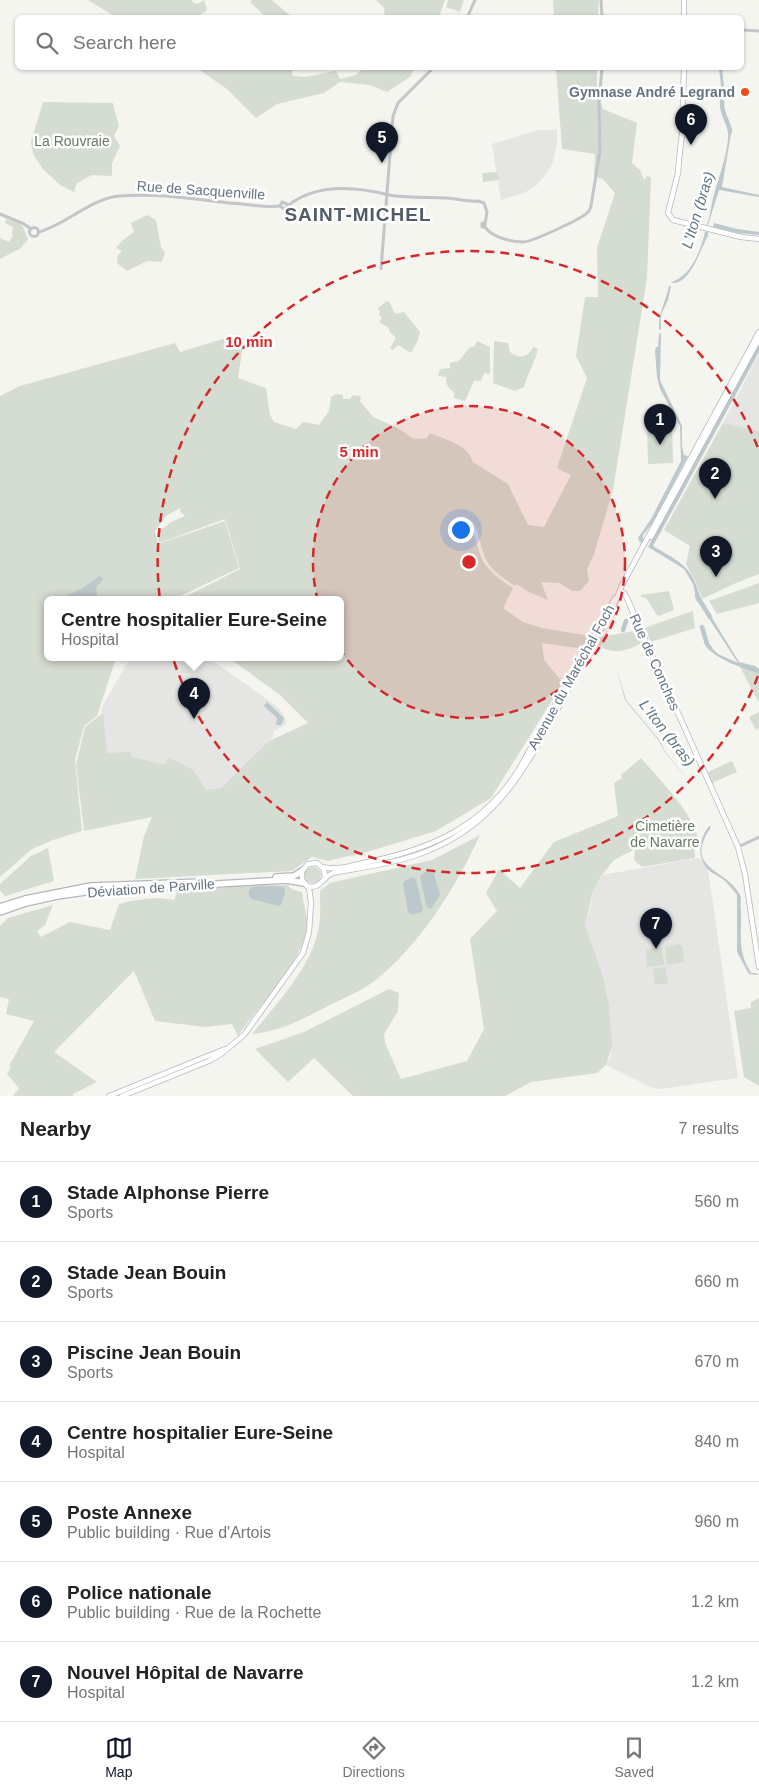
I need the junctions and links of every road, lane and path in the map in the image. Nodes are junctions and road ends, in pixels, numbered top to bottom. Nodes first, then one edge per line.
1 (475, 0) edge
2 (601, 0) edge
3 (684, 0) edge
4 (468, 15) edge
5 (602, 15) edge
6 (684, 15) edge
7 (744, 30) edge
8 (759, 31) edge
9 (431, 70) edge
10 (602, 70) edge
11 (684, 70) edge
12 (386, 193) junction
13 (0, 214) edge
14 (31, 229) junction
15 (39, 232) junction
16 (759, 239) edge
17 (381, 269) dead end
18 (759, 332) edge
19 (759, 339) edge
20 (620, 592) junction
21 (526, 762) junction
22 (759, 837) edge
23 (738, 847) junction
24 (323, 868) junction
25 (302, 871) junction
26 (325, 878) junction
27 (306, 884) junction
28 (319, 886) junction
29 (312, 902) junction
30 (0, 907) edge
31 (0, 912) edge
32 (759, 967) edge
33 (231, 1047) junction
34 (109, 1096) edge
35 (122, 1096) edge

1 - 4 street
2 - 5 street
3 - 6 main road
7 - 8 street
9 - 12 street
10 - 12 street
11 - 16 main road
12 - 15 street, Rue de Sacquenville
12 - 17 street
13 - 14 street
14 - 15 street
14 - 15 street
18 - 20 main road, Avenue du Maréchal Foch
19 - 20 main road, Avenue du Maréchal Foch
20 - 21 main road, Avenue du Maréchal Foch
20 - 23 main road, Rue de Conches
21 - 24 main road
21 - 26 main road
22 - 23 street
23 - 32 main road, Rue de Conches
24 - 25 main road
24 - 26 main road
25 - 27 main road
25 - 30 highway, Déviation de Parville
26 - 28 main road
27 - 28 main road
27 - 29 main road
27 - 31 highway, Déviation de Parville
28 - 29 main road
29 - 33 main road
33 - 34 main road
33 - 35 main road

